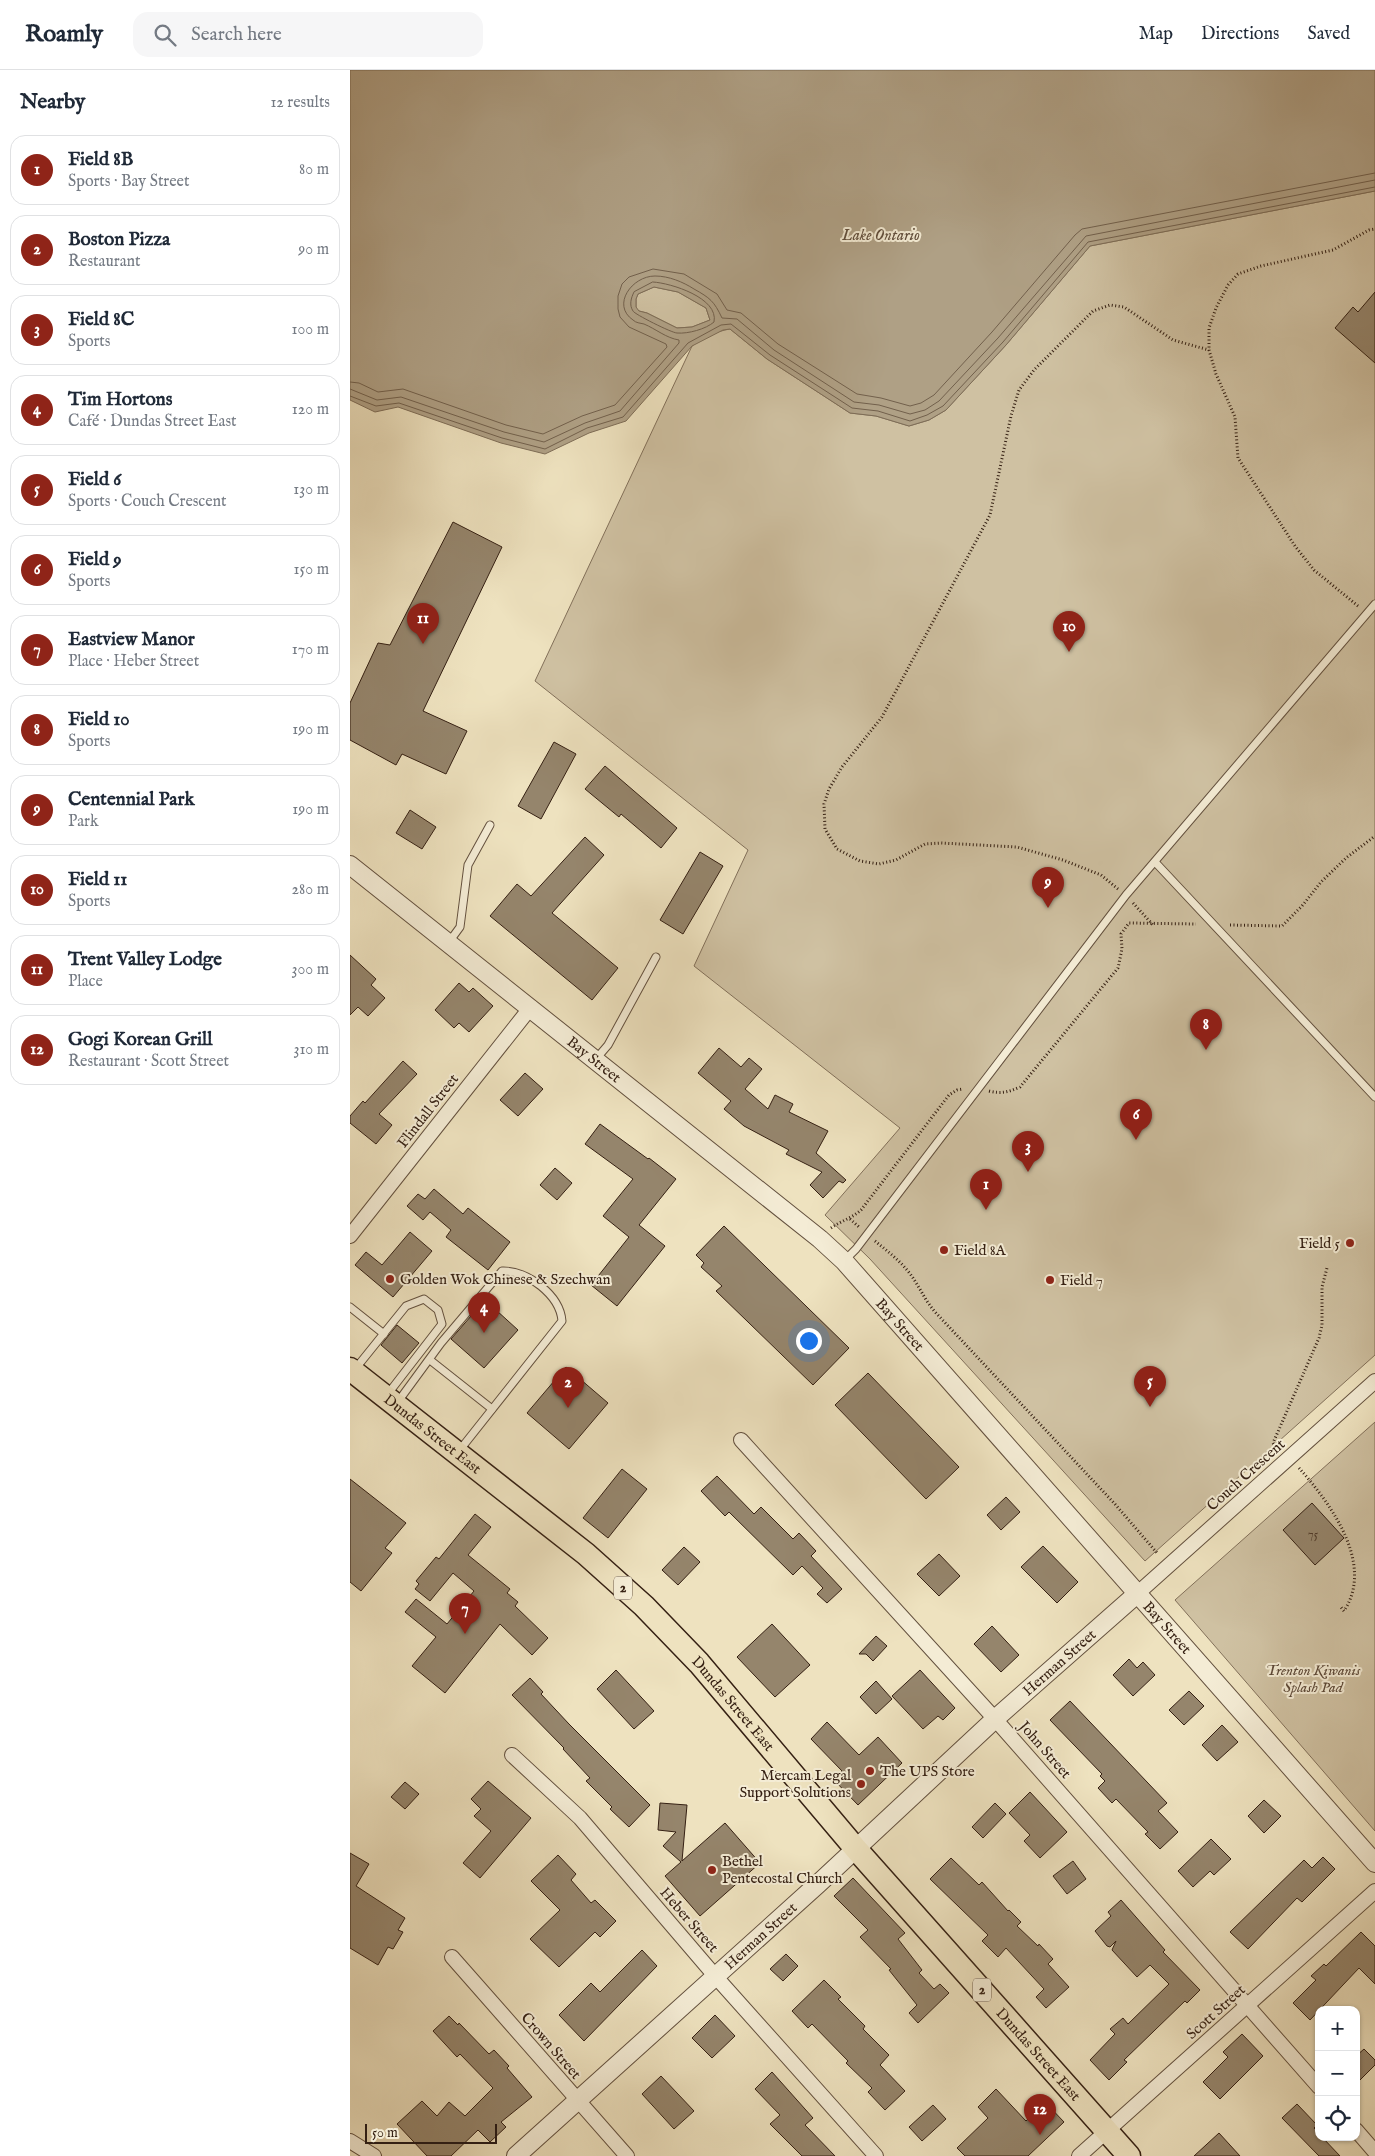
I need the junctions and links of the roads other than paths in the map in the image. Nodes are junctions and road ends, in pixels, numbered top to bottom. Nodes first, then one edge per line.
1 (1375, 604) edge
2 (490, 826) dead end
3 (1155, 862) junction
4 (350, 865) edge
5 (449, 942) junction
6 (656, 957) dead end
7 (531, 1007) junction
8 (596, 1059) junction
9 (1375, 1097) edge
10 (352, 1229) edge
11 (844, 1261) junction
12 (350, 1307) edge
13 (384, 1334) junction
14 (430, 1360) junction
15 (352, 1370) edge
16 (1375, 1381) edge
17 (391, 1401) junction
18 (492, 1410) junction
19 (741, 1440) dead end
20 (457, 1454) junction
21 (1138, 1593) junction
22 (995, 1719) junction
23 (512, 1755) dead end
24 (856, 1849) junction
25 (1375, 1863) edge
26 (1375, 1891) edge
27 (452, 1957) dead end
28 (716, 1977) junction
29 (1247, 2006) junction
30 (1315, 2082) edge
31 (578, 2101) junction
32 (1107, 2132) junction
33 (1360, 2135) edge
34 (350, 2141) edge
35 (1375, 2152) edge
36 (374, 2156) edge
37 (516, 2156) edge
38 (627, 2156) edge
39 (876, 2156) edge
40 (1079, 2156) edge
41 (1129, 2156) edge

1 - 3 lane
2 - 5 lane
3 - 9 lane
3 - 11 lane
4 - 5 street, Bay Street
5 - 7 street, Bay Street
6 - 8 lane
7 - 8 street, Bay Street
7 - 10 street, Flindall Street
8 - 11 street, Bay Street
11 - 21 street, Bay Street
12 - 13 lane
13 - 15 lane
13 - 17 lane
14 - 17 lane
14 - 18 lane
14 - 18 lane
15 - 17 main road, Dundas Street East / 2
16 - 21 street, Couch Crescent
17 - 20 main road, Dundas Street East / 2
18 - 20 lane
19 - 22 street, John Street
20 - 24 main road, Dundas Street East / 2
21 - 22 street, Herman Street
21 - 25 street, Bay Street
22 - 24 street, Herman Street
22 - 29 street, John Street
23 - 28 street, Heber Street
24 - 28 street, Herman Street
24 - 32 main road, Dundas Street East / 2
26 - 29 street, Scott Street
27 - 31 street, Crown Street
28 - 31 street, Herman Street
28 - 39 street, Heber Street
29 - 30 street, John Street
29 - 32 street, Scott Street
31 - 37 street, Herman Street
31 - 38 street, Crown Street
32 - 40 street, Scott Street
32 - 41 main road, Dundas Street East / 2
33 - 35 street
34 - 36 street

